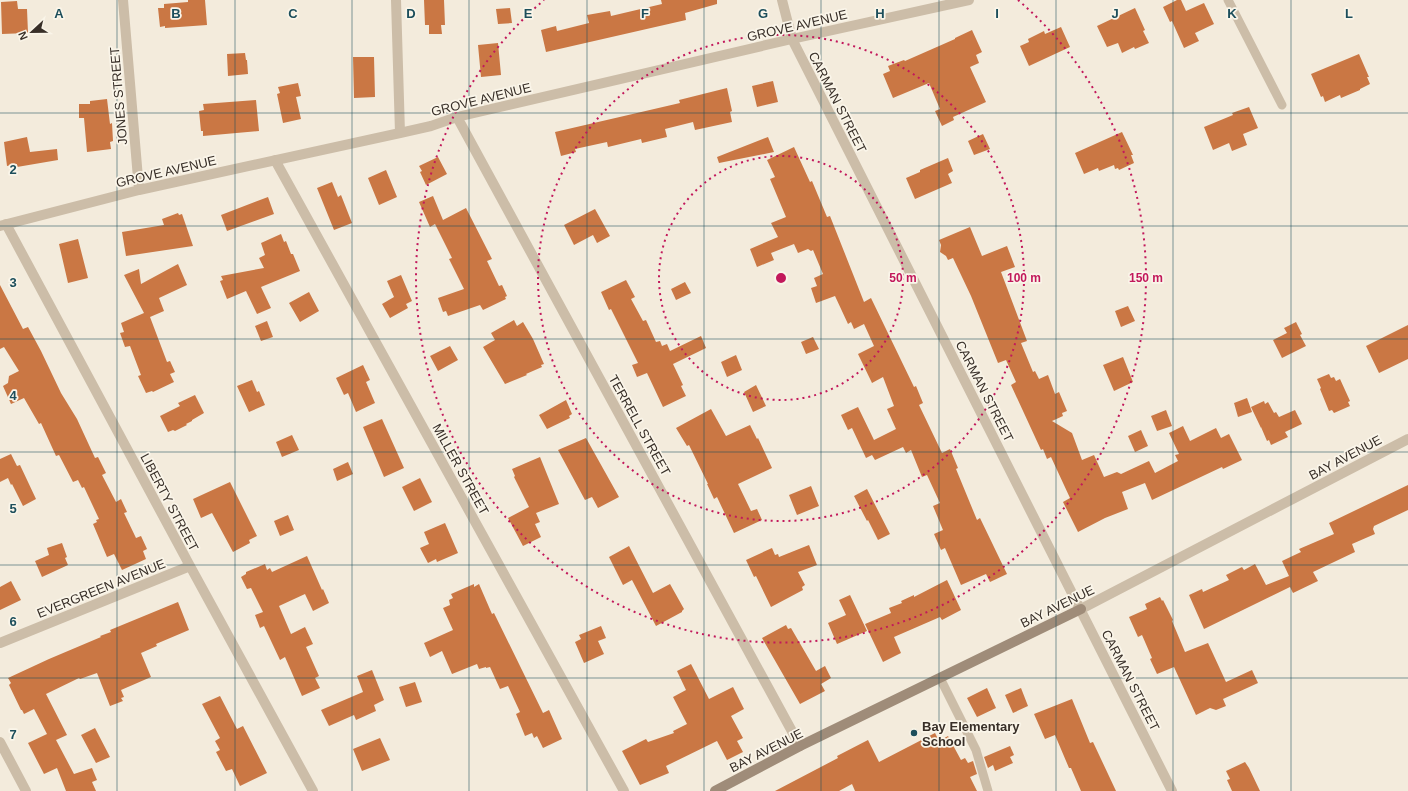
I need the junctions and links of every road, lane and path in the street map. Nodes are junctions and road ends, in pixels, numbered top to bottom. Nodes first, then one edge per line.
1 (123, 0) edge
2 (396, 0) edge
3 (782, 0) edge
4 (969, 0) edge
5 (1228, 0) edge
6 (792, 39) junction
7 (1282, 105) dead end
8 (457, 117) junction
9 (400, 133) junction
10 (275, 160) junction
11 (139, 190) junction
12 (3, 225) edge
13 (1408, 439) edge
14 (190, 566) junction
15 (1080, 610) junction
16 (0, 642) edge
17 (940, 678) junction
18 (0, 742) edge
19 (800, 746) junction
20 (26, 791) edge
21 (313, 791) edge
22 (624, 791) edge
23 (715, 791) edge
24 (988, 791) edge
25 (1172, 791) edge

1 - 11 street, JONES STREET
2 - 9 street
3 - 6 street, CARMAN STREET
4 - 6 street, GROVE AVENUE
5 - 7 lane
6 - 8 street, GROVE AVENUE
6 - 15 street, CARMAN STREET
8 - 9 street, GROVE AVENUE
8 - 19 street, TERRELL STREET
9 - 10 street, GROVE AVENUE
10 - 11 street, GROVE AVENUE
10 - 22 street, MILLER STREET
11 - 12 street, GROVE AVENUE
12 - 14 street, LIBERTY STREET
13 - 15 street, BAY AVENUE
14 - 16 street, EVERGREEN AVENUE
14 - 21 street, LIBERTY STREET
15 - 17 street, BAY AVENUE
15 - 25 street, CARMAN STREET
17 - 19 street, BAY AVENUE
17 - 24 lane
18 - 20 street
19 - 23 street, BAY AVENUE

